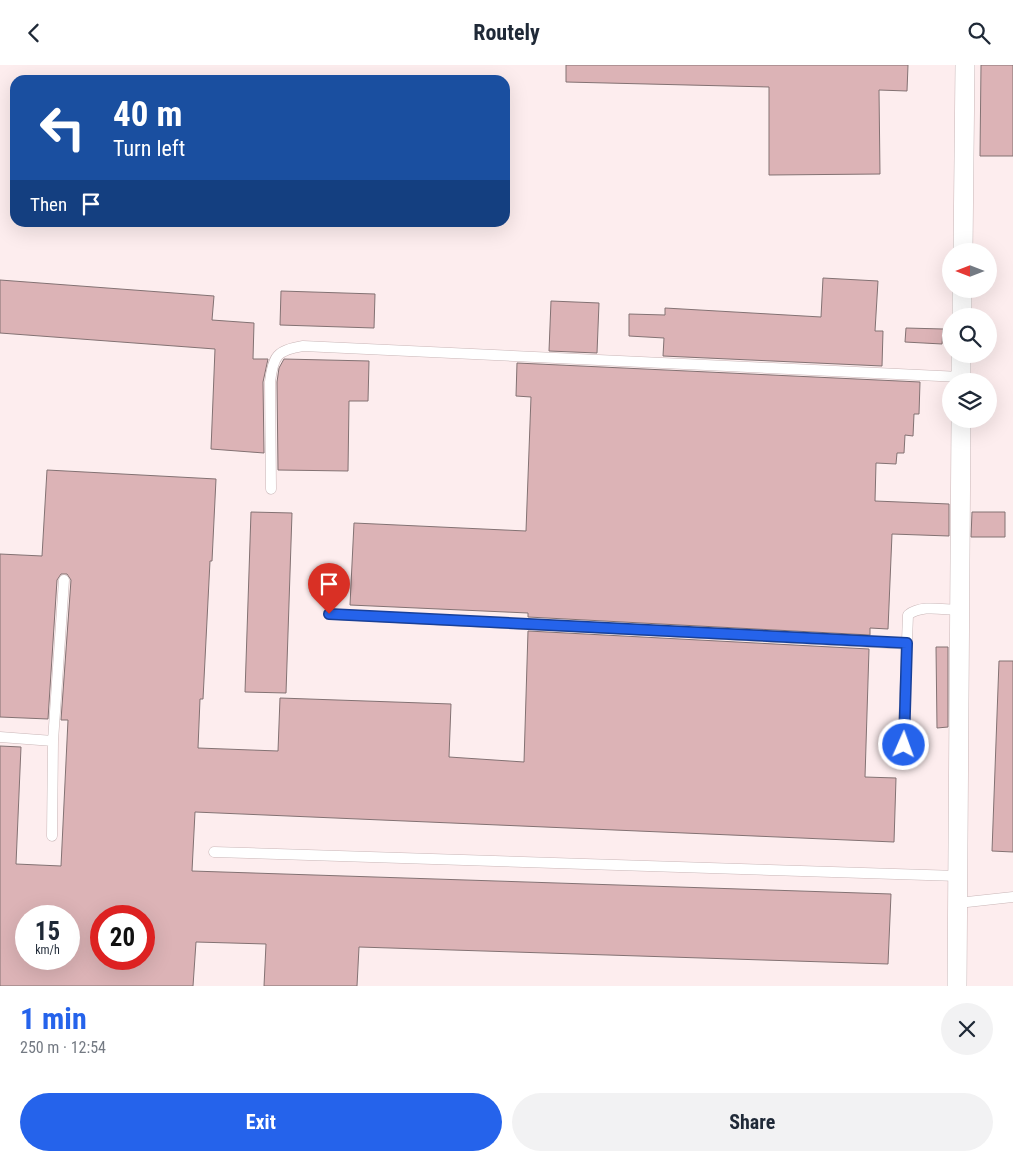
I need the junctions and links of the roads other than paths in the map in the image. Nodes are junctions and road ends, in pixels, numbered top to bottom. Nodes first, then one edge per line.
1 (966, 65) edge
2 (963, 243) edge
3 (942, 378) edge
4 (961, 428) edge
5 (271, 489) dead end
6 (64, 581) dead end
7 (960, 610) junction
8 (329, 614) dead end
9 (907, 643) junction
10 (0, 737) edge
11 (53, 741) junction
12 (904, 745) dead end
13 (52, 836) dead end
14 (214, 852) dead end
15 (958, 876) junction
16 (1013, 897) edge
17 (958, 903) junction
18 (957, 986) edge

1 - 2 street
3 - 5 lane
4 - 7 street
6 - 11 lane
7 - 9 lane
7 - 15 street
8 - 9 lane
9 - 12 lane
10 - 11 lane
11 - 13 lane
14 - 15 lane
15 - 17 street
16 - 17 lane
17 - 18 street

